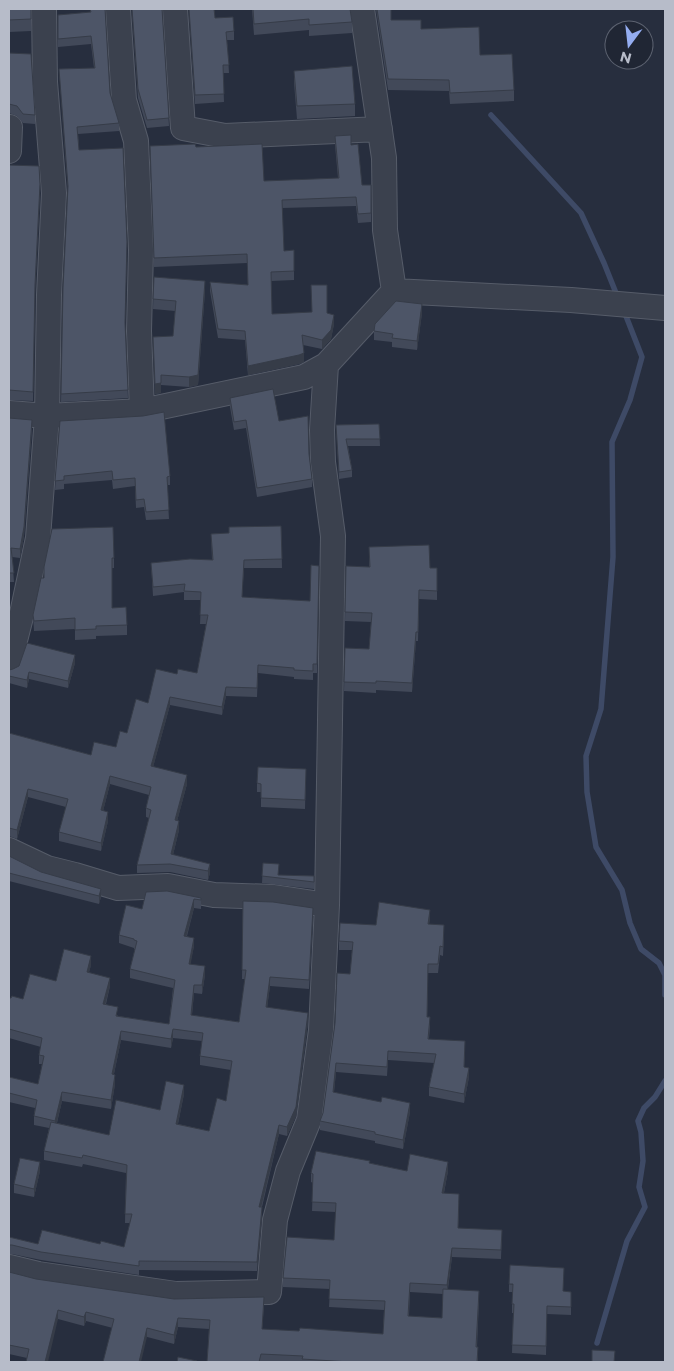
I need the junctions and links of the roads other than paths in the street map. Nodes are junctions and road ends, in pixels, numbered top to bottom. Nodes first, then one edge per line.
1 (44, 9) edge
2 (118, 9) edge
3 (175, 9) edge
4 (362, 9) edge
5 (9, 127) edge
6 (380, 128) junction
7 (9, 151) edge
8 (394, 291) junction
9 (665, 308) edge
10 (326, 365) junction
11 (142, 411) junction
12 (9, 413) edge
13 (47, 416) junction
14 (9, 664) edge
15 (9, 850) edge
16 (327, 906) junction
17 (9, 1267) edge

1 - 13 street
2 - 11 street
3 - 6 street
4 - 6 street
5 - 7 street
6 - 8 street
8 - 9 street
8 - 10 street
10 - 11 street
10 - 16 street
11 - 13 street
12 - 13 street
13 - 14 street
15 - 16 street
16 - 17 street

